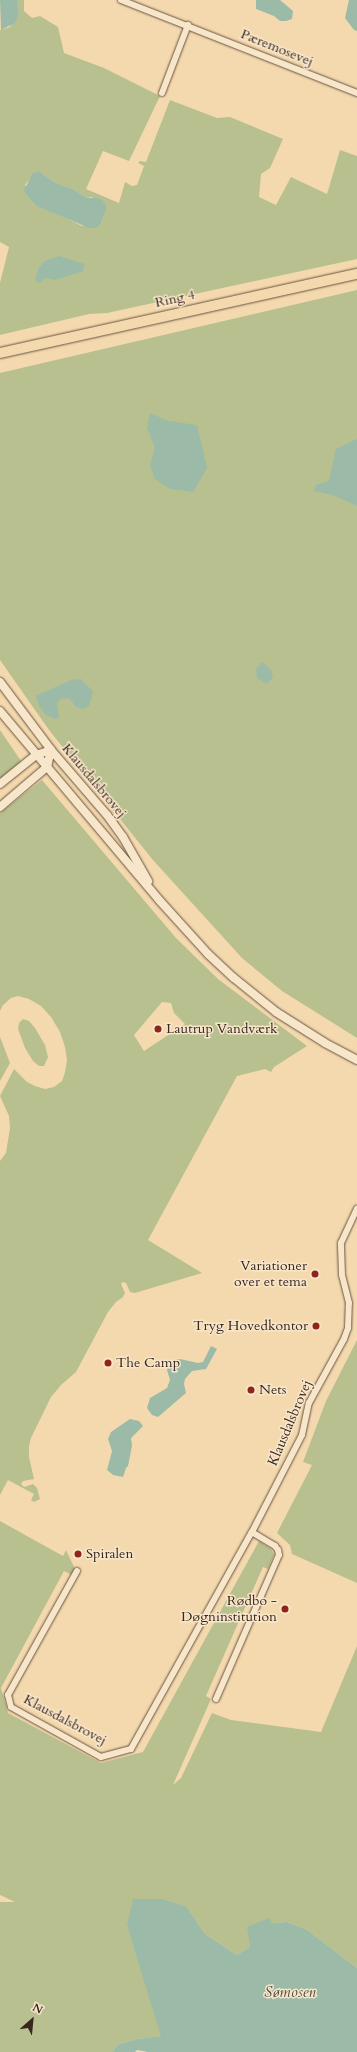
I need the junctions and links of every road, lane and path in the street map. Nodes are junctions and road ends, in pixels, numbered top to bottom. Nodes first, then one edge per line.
1 (121, 0) edge
2 (188, 25) junction
3 (357, 93) edge
4 (162, 94) dead end
5 (357, 274) edge
6 (0, 353) edge
7 (0, 682) edge
8 (0, 711) edge
9 (51, 750) junction
10 (36, 755) junction
11 (47, 767) junction
12 (0, 784) edge
13 (0, 807) edge
14 (160, 901) junction
15 (357, 1060) edge
16 (357, 1208) edge
17 (252, 1532) junction
18 (77, 1571) dead end
19 (216, 1699) dead end

1 - 2 street, Pæremosevej
2 - 3 street, Pæremosevej
2 - 4 street
5 - 6 main road, Ring 4
7 - 9 street, Klausdalsbrovej
8 - 10 street, Klausdalsbrovej
9 - 10 street
9 - 11 street
9 - 14 street, Klausdalsbrovej
10 - 11 street, Klausdalsbrovej
10 - 12 street
11 - 13 street
11 - 14 street, Klausdalsbrovej
14 - 15 street, Klausdalsbrovej
16 - 17 street, Klausdalsbrovej
17 - 18 street, Klausdalsbrovej
17 - 19 street

